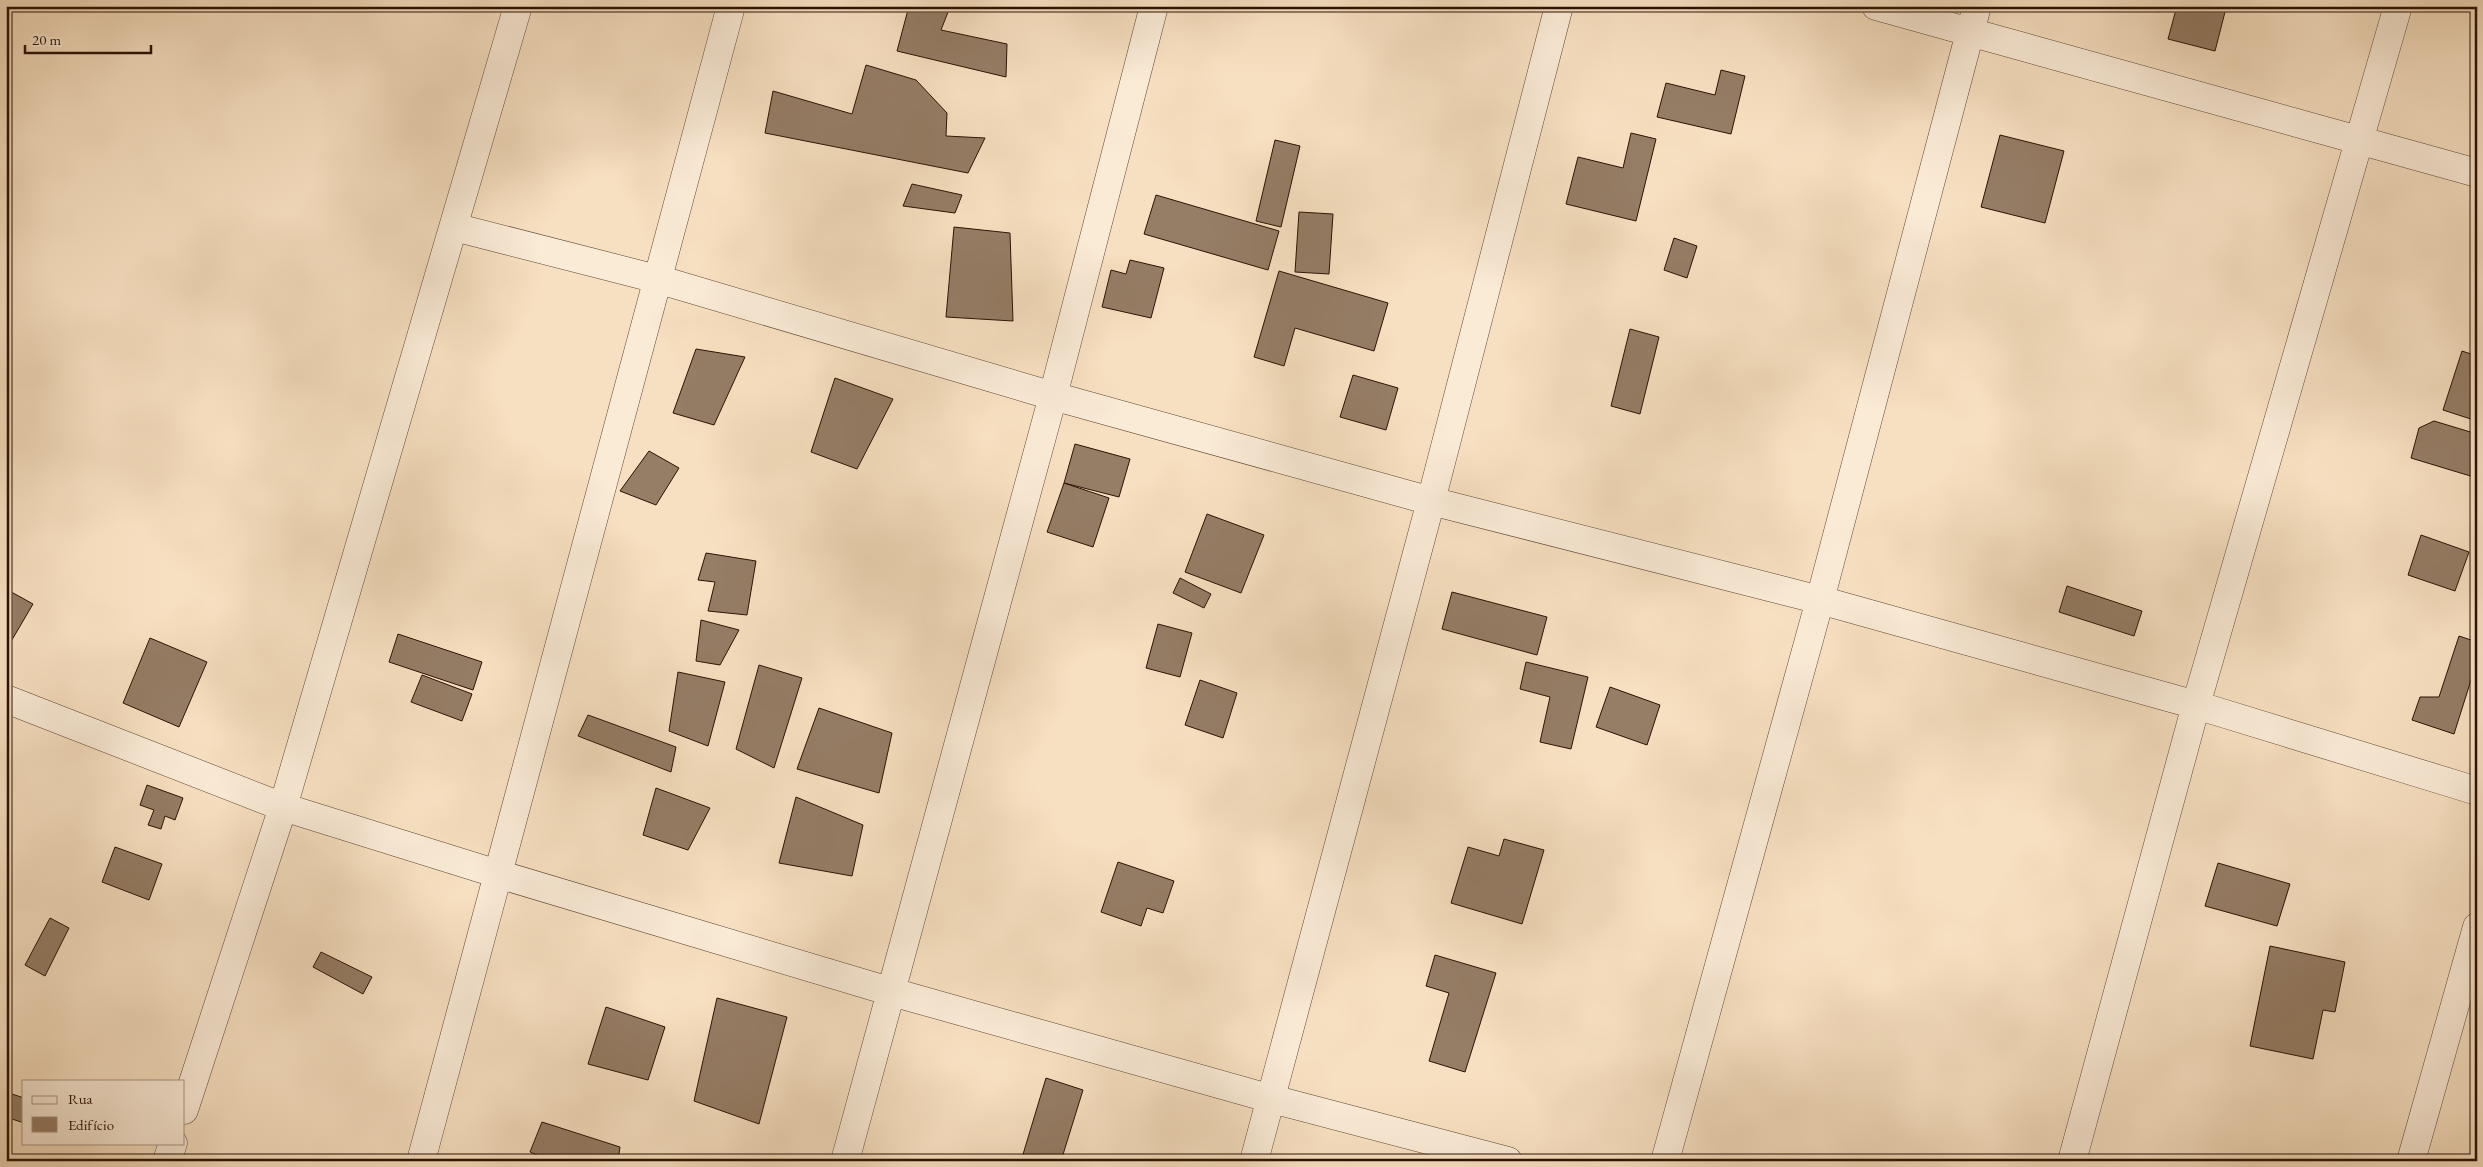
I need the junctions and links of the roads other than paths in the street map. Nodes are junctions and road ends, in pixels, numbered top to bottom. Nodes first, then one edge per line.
1 (518, 6) edge
2 (731, 6) edge
3 (1154, 6) edge
4 (1559, 6) edge
5 (1876, 6) edge
6 (2398, 6) edge
7 (1974, 19) edge
8 (2359, 139) junction
9 (2477, 173) edge
10 (454, 227) junction
11 (657, 280) junction
12 (1053, 396) junction
13 (1431, 501) junction
14 (1820, 600) junction
15 (6, 699) edge
16 (2196, 706) junction
17 (2477, 791) edge
18 (283, 807) junction
19 (498, 874) junction
20 (2477, 927) edge
21 (892, 992) junction
22 (1272, 1098) junction
23 (185, 1107) edge
24 (173, 1144) edge
25 (167, 1161) edge
26 (421, 1161) edge
27 (846, 1161) edge
28 (1254, 1161) edge
29 (1508, 1161) edge
30 (1665, 1161) edge
31 (2072, 1161) edge
32 (2411, 1161) edge

1 - 10 street
2 - 11 street
3 - 12 street
4 - 13 street
5 - 7 street
6 - 8 street
7 - 8 street
7 - 14 street
8 - 9 street
8 - 16 street
10 - 11 street
10 - 18 street
11 - 12 street
11 - 19 street
12 - 13 street
12 - 21 street
13 - 14 street
13 - 22 street
14 - 16 street
14 - 30 street
15 - 18 street
16 - 17 street
16 - 31 street
18 - 19 street
18 - 23 street
19 - 21 street
19 - 26 street
20 - 32 street
21 - 22 street
21 - 27 street
22 - 28 street
22 - 29 street
24 - 25 street

